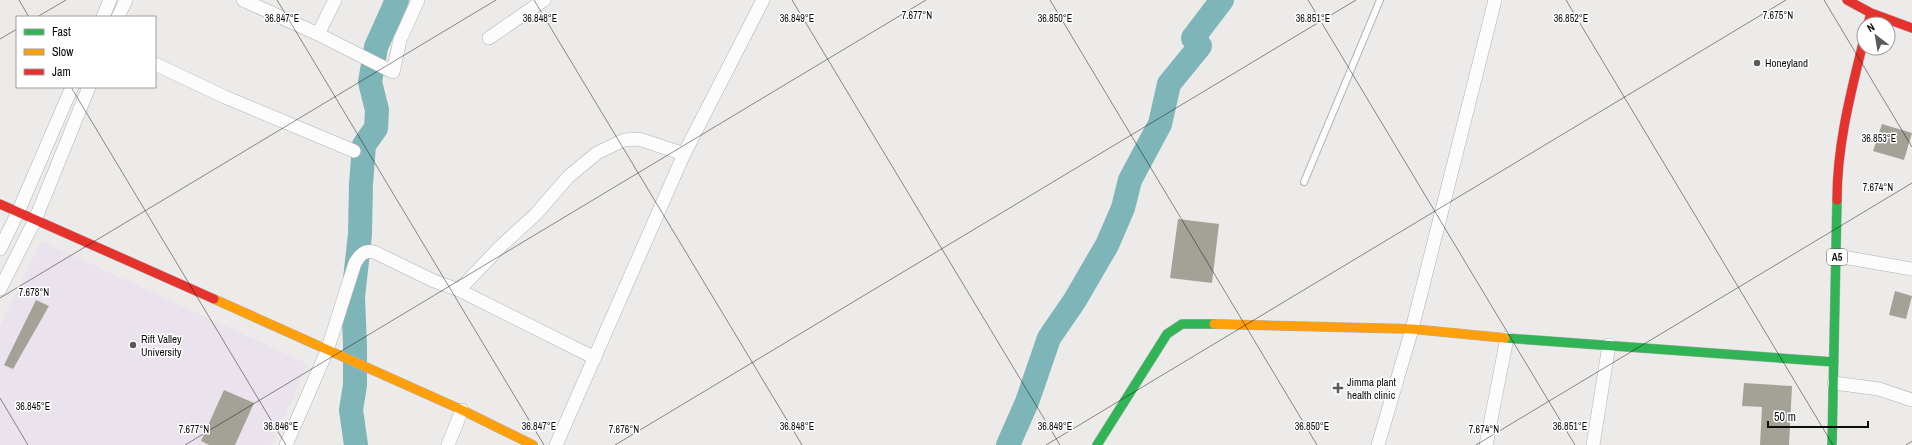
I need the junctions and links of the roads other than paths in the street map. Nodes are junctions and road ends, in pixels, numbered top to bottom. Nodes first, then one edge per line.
1 (110, 0) edge
2 (126, 0) edge
3 (243, 0) edge
4 (335, 0) edge
5 (418, 0) edge
6 (544, 0) edge
7 (763, 0) edge
8 (1380, 0) edge
9 (1495, 0) edge
10 (1846, 0) edge
11 (266, 5) edge
12 (1871, 13) junction
13 (102, 16) edge
14 (118, 16) edge
15 (1870, 16) edge
16 (1912, 28) edge
17 (318, 34) junction
18 (489, 38) dead end
19 (1860, 56) edge
20 (156, 64) edge
21 (72, 88) edge
22 (89, 88) edge
23 (354, 151) dead end
24 (684, 154) junction
25 (1304, 182) dead end
26 (0, 204) edge
27 (18, 212) junction
28 (35, 220) junction
29 (0, 249) edge
30 (1837, 256) junction
31 (1912, 269) edge
32 (0, 289) edge
33 (459, 290) junction
34 (1412, 328) junction
35 (1507, 338) junction
36 (1609, 345) junction
37 (328, 351) junction
38 (595, 358) junction
39 (1834, 362) junction
40 (1834, 383) junction
41 (1912, 400) edge
42 (462, 410) junction
43 (286, 445) edge
44 (448, 445) edge
45 (533, 445) edge
46 (556, 445) edge
47 (1098, 445) edge
48 (1378, 445) edge
49 (1486, 445) edge
50 (1593, 445) edge
51 (1832, 445) edge

1 - 13 street
2 - 14 street
3 - 11 street
4 - 17 street
5 - 17 street
6 - 18 street
7 - 24 street
8 - 25 lane
9 - 34 street
10 - 12 main road
11 - 17 street
12 - 15 main road
12 - 16 main road
19 - 30 main road, A5
20 - 23 street
21 - 27 street
22 - 28 street
24 - 33 street
24 - 38 street
26 - 27 main road
27 - 28 main road
27 - 29 street
28 - 32 street
28 - 37 main road
30 - 31 street
30 - 39 main road, A5
33 - 37 street
33 - 38 street
34 - 35 main road
34 - 47 main road
34 - 48 street
35 - 36 main road
35 - 49 street
36 - 39 main road
36 - 50 street
37 - 42 main road
37 - 43 street
38 - 46 street
39 - 40 main road, A5
40 - 41 street
40 - 51 main road, A5
42 - 44 street
42 - 45 main road

